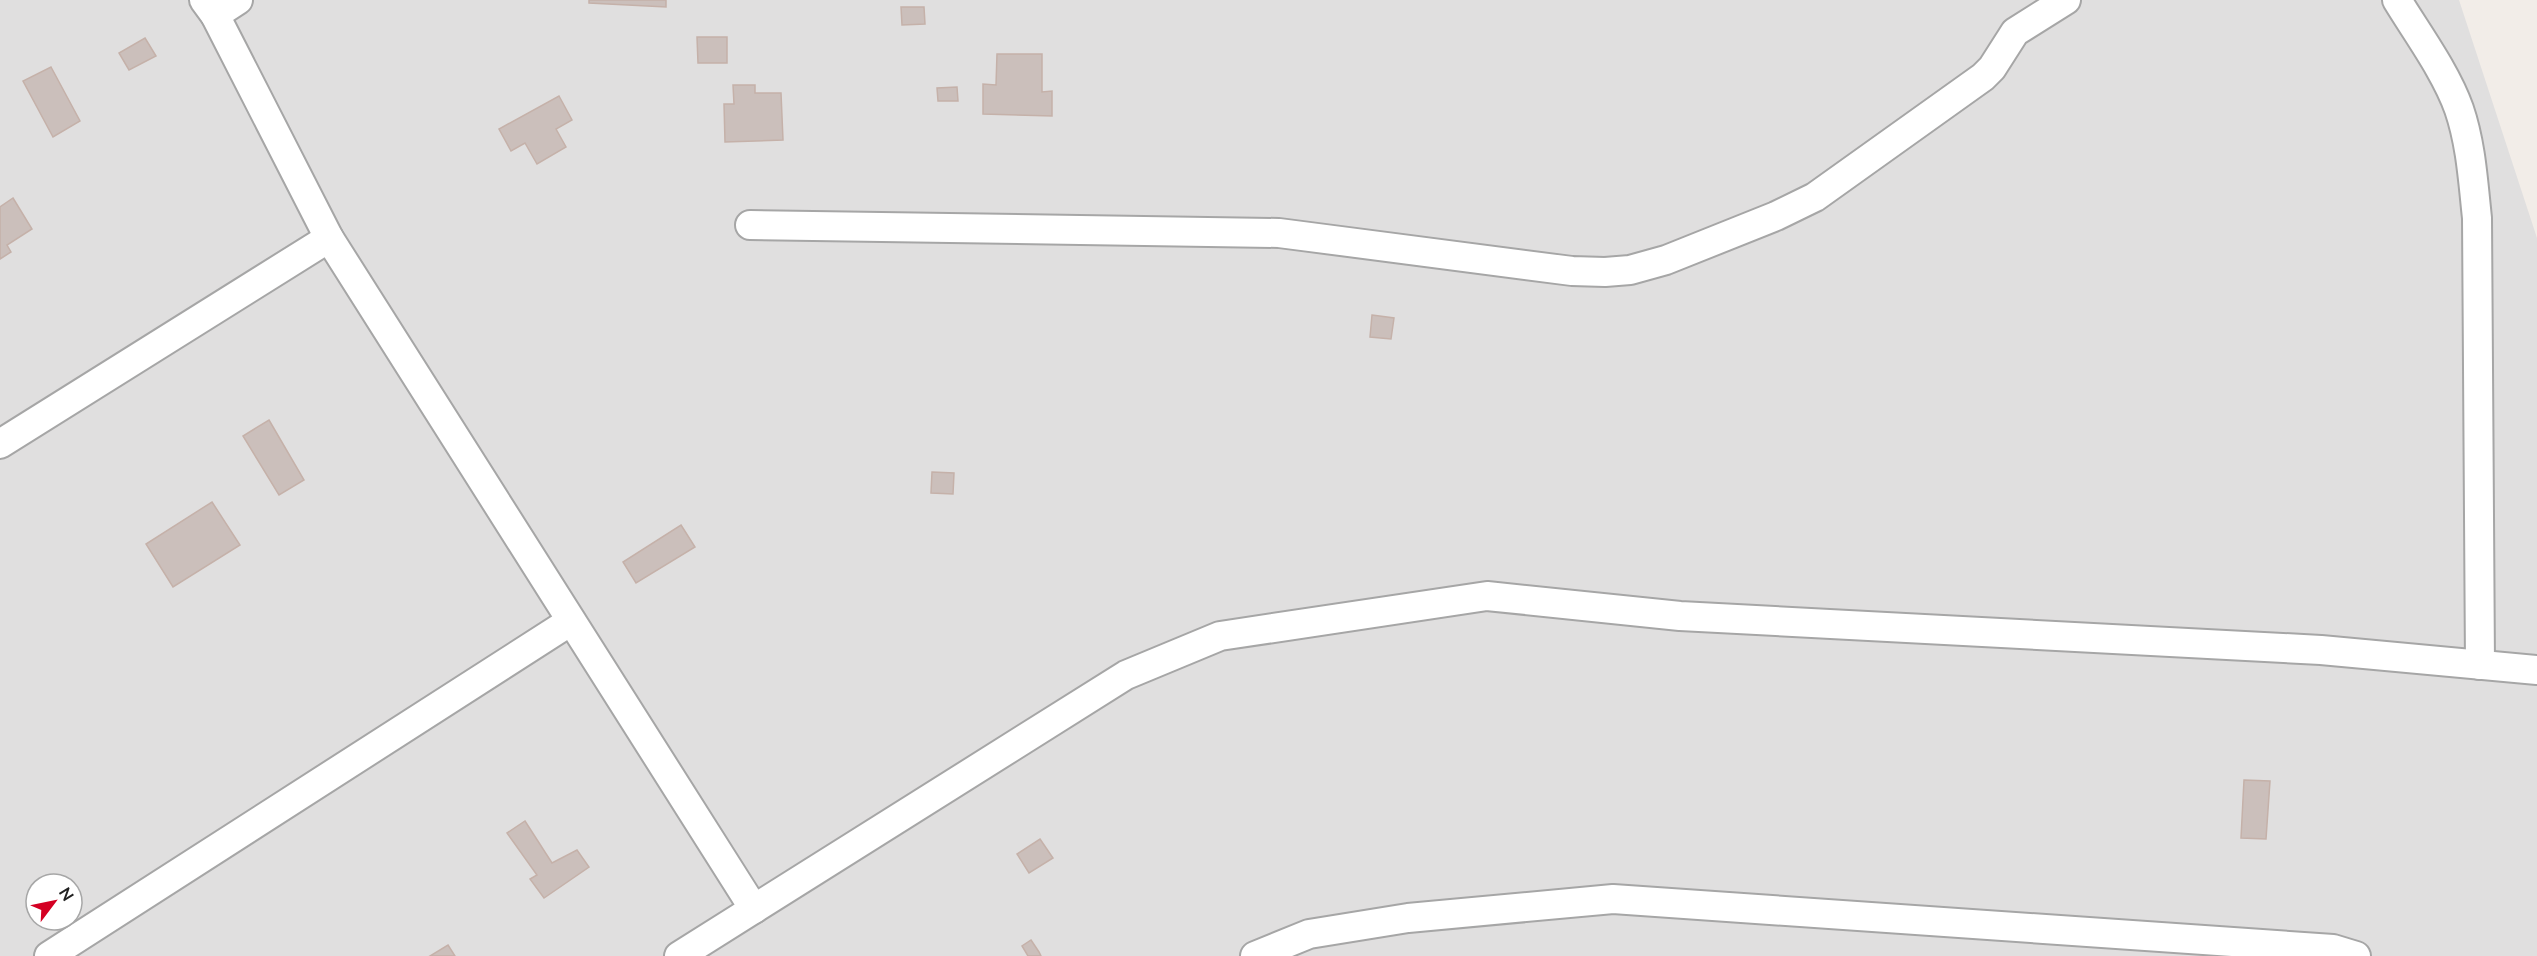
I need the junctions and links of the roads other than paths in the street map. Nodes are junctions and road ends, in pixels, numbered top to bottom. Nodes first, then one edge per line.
1 (238, 0) edge
2 (2066, 0) edge
3 (2397, 0) edge
4 (210, 8) edge
5 (750, 225) dead end
6 (329, 238) junction
7 (0, 444) edge
8 (571, 621) junction
9 (2480, 665) junction
10 (2537, 670) edge
11 (754, 909) junction
12 (49, 956) edge
13 (679, 956) edge
14 (1255, 956) edge
15 (2356, 956) edge

1 - 4 street
2 - 5 street
3 - 9 street
4 - 6 street
6 - 7 street
6 - 8 street
8 - 11 street
8 - 12 street
9 - 10 street
9 - 11 street
11 - 13 street
14 - 15 street

